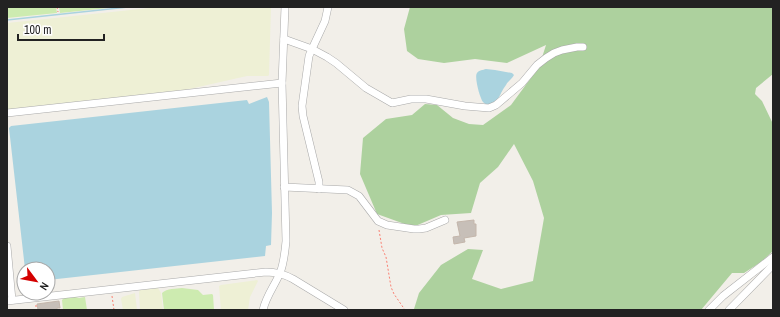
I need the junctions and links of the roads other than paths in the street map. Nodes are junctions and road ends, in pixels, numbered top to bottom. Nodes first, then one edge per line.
1 (285, 7) edge
2 (328, 7) edge
3 (284, 39) junction
4 (583, 47) dead end
5 (312, 49) junction
6 (282, 83) junction
7 (7, 113) edge
8 (284, 188) junction
9 (319, 189) junction
10 (445, 220) dead end
11 (7, 246) edge
12 (773, 258) edge
13 (773, 265) edge
14 (280, 273) junction
15 (10, 300) edge
16 (263, 310) edge
17 (344, 310) edge
18 (709, 310) edge
19 (729, 310) edge

1 - 3 street
2 - 5 street
3 - 5 street
3 - 6 street
4 - 5 street
5 - 9 street
6 - 7 street
6 - 8 street
8 - 9 street
8 - 14 street
9 - 10 street
11 - 15 street
12 - 18 street
13 - 19 street
14 - 15 street
14 - 16 street
14 - 17 street

